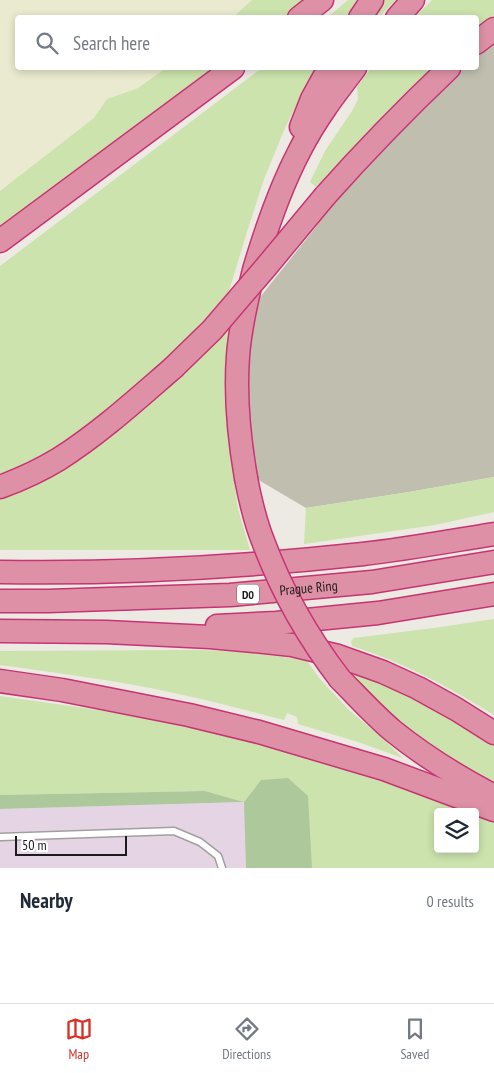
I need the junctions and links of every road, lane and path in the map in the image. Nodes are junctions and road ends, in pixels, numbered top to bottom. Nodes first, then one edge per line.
1 (322, 0) edge
2 (372, 0) edge
3 (413, 0) edge
4 (303, 15) edge
5 (362, 15) edge
6 (400, 15) edge
7 (494, 29) edge
8 (479, 41) edge
9 (230, 70) edge
10 (328, 70) edge
11 (353, 70) edge
12 (446, 70) edge
13 (0, 241) edge
14 (261, 246) junction
15 (0, 487) edge
16 (494, 534) edge
17 (494, 562) edge
18 (0, 572) edge
19 (494, 594) edge
20 (0, 600) edge
21 (0, 631) edge
22 (106, 632) junction
23 (0, 681) edge
24 (494, 733) edge
25 (494, 796) edge
26 (494, 810) edge
27 (0, 836) edge
28 (222, 868) edge

1 - 4 highway
2 - 5 highway
3 - 6 highway
7 - 8 highway
9 - 13 highway
10 - 14 highway
11 - 14 highway
12 - 15 highway, bridge
14 - 25 highway, bridge
16 - 18 highway, Prague Ring / D0
17 - 20 highway, Prague Ring / D0
19 - 22 highway
21 - 22 highway
22 - 24 highway
23 - 26 highway
27 - 28 lane

